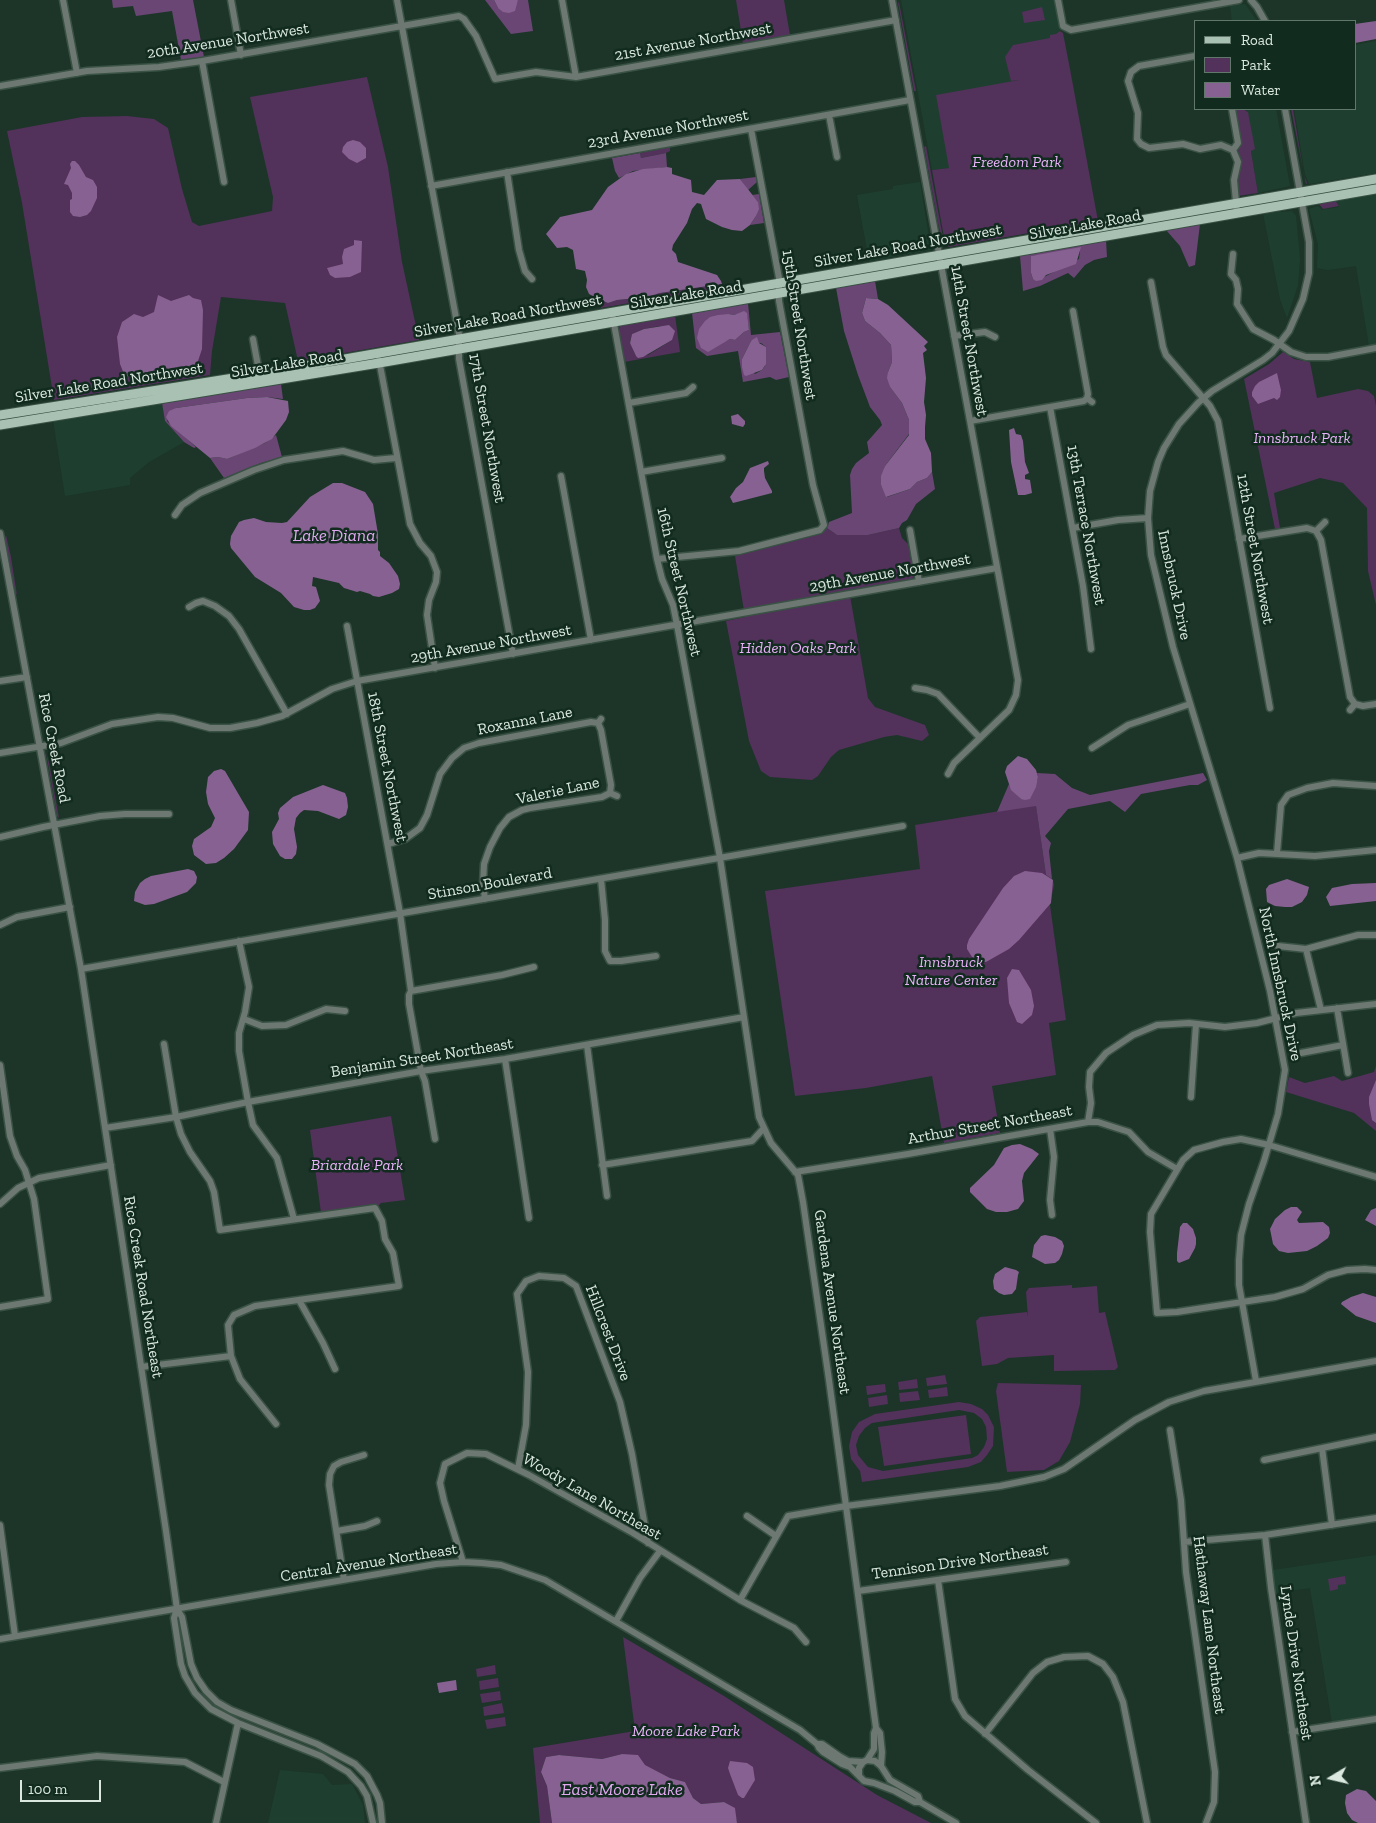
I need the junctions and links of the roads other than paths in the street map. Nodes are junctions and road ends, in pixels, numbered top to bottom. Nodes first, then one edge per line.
1 (63, 0) edge
2 (231, 0) edge
3 (397, 0) edge
4 (562, 0) edge
5 (892, 0) edge
6 (1058, 0) edge
7 (1239, 0) edge
8 (1251, 0) edge
9 (896, 20) junction
10 (1264, 20) edge
11 (402, 26) junction
12 (241, 54) junction
13 (1194, 56) edge
14 (202, 61) junction
15 (77, 73) junction
16 (576, 77) junction
17 (495, 79) joint
18 (0, 84) edge
19 (910, 100) junction
20 (1232, 110) edge
21 (1285, 110) edge
22 (829, 115) junction
23 (751, 129) junction
24 (1233, 150) junction
25 (836, 157) dead end
26 (507, 172) junction
27 (1376, 179) edge
28 (224, 182) dead end
29 (431, 186) junction
30 (1376, 189) edge
31 (1301, 197) junction
32 (1235, 203) junction
33 (1237, 214) junction
34 (1233, 254) dead end
35 (940, 256) junction
36 (942, 266) junction
37 (532, 279) dead end
38 (1151, 282) dead end
39 (779, 284) junction
40 (778, 294) junction
41 (1073, 311) dead end
42 (613, 317) junction
43 (954, 336) junction
44 (996, 336) dead end
45 (253, 339) dead end
46 (459, 344) junction
47 (1280, 344) junction
48 (1376, 348) edge
49 (378, 359) junction
50 (260, 379) junction
51 (693, 387) dead end
52 (1202, 399) junction
53 (629, 403) junction
54 (1050, 407) junction
55 (0, 415) edge
56 (970, 421) junction
57 (0, 426) edge
58 (396, 458) junction
59 (722, 458) dead end
60 (641, 472) junction
61 (561, 476) dead end
62 (175, 515) dead end
63 (1148, 518) junction
64 (1325, 522) dead end
65 (1073, 528) junction
66 (910, 530) dead end
67 (1316, 531) junction
68 (0, 533) edge
69 (1239, 539) junction
70 (657, 559) junction
71 (997, 568) junction
72 (919, 582) junction
73 (188, 607) dead end
74 (677, 625) junction
75 (347, 626) dead end
76 (591, 640) junction
77 (1091, 649) dead end
78 (513, 654) junction
79 (435, 668) junction
80 (27, 677) junction
81 (0, 681) edge
82 (358, 682) junction
83 (915, 688) dead end
84 (1190, 704) junction
85 (1355, 704) junction
86 (1376, 704) edge
87 (1270, 708) dead end
88 (1350, 710) dead end
89 (287, 714) junction
90 (599, 721) joint
91 (980, 738) junction
92 (40, 747) junction
93 (1092, 748) dead end
94 (0, 753) edge
95 (1211, 771) joint
96 (948, 774) dead end
97 (1376, 786) edge
98 (169, 814) dead end
99 (54, 824) junction
100 (903, 826) dead end
101 (0, 837) edge
102 (388, 844) junction
103 (1376, 850) edge
104 (1277, 853) junction
105 (720, 858) junction
106 (1237, 858) junction
107 (601, 879) junction
108 (485, 899) junction
109 (70, 907) junction
110 (400, 913) junction
111 (0, 926) edge
112 (1376, 935) edge
113 (239, 942) junction
114 (1278, 946) dead end
115 (1306, 949) junction
116 (656, 956) dead end
117 (534, 966) dead end
118 (81, 969) junction
119 (411, 991) junction
120 (1376, 1004) edge
121 (1337, 1008) junction
122 (1321, 1010) junction
123 (344, 1011) dead end
124 (744, 1017) junction
125 (244, 1019) junction
126 (1275, 1019) junction
127 (1196, 1024) junction
128 (164, 1044) dead end
129 (587, 1045) junction
130 (1343, 1045) junction
131 (1301, 1053) dead end
132 (505, 1059) junction
133 (0, 1065) edge
134 (420, 1072) junction
135 (1348, 1073) dead end
136 (1191, 1097) dead end
137 (248, 1102) junction
138 (176, 1117) junction
139 (1088, 1122) junction
140 (105, 1128) junction
141 (764, 1128) junction
142 (1050, 1129) junction
143 (435, 1138) dead end
144 (1269, 1145) junction
145 (111, 1165) junction
146 (602, 1165) junction
147 (1177, 1169) junction
148 (795, 1172) junction
149 (1376, 1177) edge
150 (30, 1182) junction
151 (607, 1196) dead end
152 (0, 1204) edge
153 (1052, 1215) dead end
154 (529, 1218) dead end
155 (294, 1219) junction
156 (1376, 1270) edge
157 (298, 1300) junction
158 (1242, 1302) junction
159 (0, 1307) edge
160 (231, 1356) junction
161 (1376, 1361) edge
162 (141, 1366) junction
163 (335, 1368) dead end
164 (1256, 1381) junction
165 (276, 1424) dead end
166 (1170, 1430) dead end
167 (1376, 1437) edge
168 (1322, 1448) junction
169 (364, 1455) dead end
170 (1264, 1460) dead end
171 (518, 1469) junction
172 (846, 1506) junction
173 (747, 1516) dead end
174 (1376, 1518) edge
175 (376, 1521) dead end
176 (0, 1525) edge
177 (1332, 1525) junction
178 (337, 1531) junction
179 (776, 1536) junction
180 (1266, 1536) junction
181 (1184, 1542) junction
182 (648, 1543) junction
183 (660, 1551) junction
184 (463, 1562) junction
185 (1066, 1562) dead end
186 (344, 1580) junction
187 (938, 1580) junction
188 (858, 1590) junction
189 (740, 1600) junction
190 (176, 1609) junction
191 (616, 1621) junction
192 (15, 1636) junction
193 (0, 1639) edge
194 (806, 1642) dead end
195 (1376, 1720) edge
196 (238, 1723) junction
197 (876, 1728) junction
198 (1292, 1732) junction
199 (985, 1734) junction
200 (818, 1744) junction
201 (865, 1761) junction
202 (0, 1768) edge
203 (881, 1768) junction
204 (859, 1775) junction
205 (224, 1782) junction
206 (874, 1783) junction
207 (920, 1802) junction
208 (216, 1823) edge
209 (373, 1823) edge
210 (382, 1823) edge
211 (956, 1823) edge
212 (1096, 1823) edge
213 (1147, 1823) edge
214 (1206, 1823) edge
215 (1306, 1823) edge

1 - 15 street
2 - 12 street
3 - 11 street, 17th Street Northwest
4 - 16 street
5 - 9 street, 14th Street Northwest
6 - 7 street
8 - 10 street
9 - 16 street, 21st Avenue Northwest
9 - 19 street, 14th Street Northwest
11 - 12 street, 20th Avenue Northwest
11 - 17 street, 20th Avenue Northwest
11 - 29 street, 17th Street Northwest
12 - 14 street, 20th Avenue Northwest
13 - 24 street
14 - 15 street, 20th Avenue Northwest
14 - 28 street
15 - 18 street, 20th Avenue Northwest
16 - 17 street, 21st Avenue Northwest
19 - 22 street, 23rd Avenue Northwest
19 - 35 street, 14th Street Northwest
20 - 24 street
21 - 31 street, Innsbruck Drive
22 - 23 street, 23rd Avenue Northwest
22 - 25 street
23 - 26 street, 23rd Avenue Northwest
23 - 39 street, 15th Street Northwest
24 - 32 street
26 - 29 street, 23rd Avenue Northwest
26 - 37 street
27 - 31 main road, Silver Lake Road Northwest
29 - 46 street, 17th Street Northwest
30 - 31 main road, Silver Lake Road
31 - 32 main road, Silver Lake Road Northwest
31 - 33 main road, Silver Lake Road
31 - 47 street, Innsbruck Drive
32 - 33 street
32 - 35 main road, Silver Lake Road Northwest
33 - 36 main road, Silver Lake Road
34 - 47 street
35 - 36 street, 14th Street Northwest
35 - 39 main road, Silver Lake Road Northwest
36 - 40 main road, Silver Lake Road
36 - 43 street, 14th Street Northwest
38 - 52 street, 12th Street Northwest
39 - 40 street, 15th Street Northwest
39 - 42 main road, Silver Lake Road Northwest
40 - 42 main road, Silver Lake Road
40 - 70 street, 15th Street Northwest
41 - 54 street
42 - 46 main road, Silver Lake Road
42 - 53 street, 16th Street Northwest
43 - 44 street
43 - 56 street, 14th Street Northwest
45 - 50 street
46 - 49 main road, Silver Lake Road
46 - 78 street, 17th Street Northwest
47 - 48 street
47 - 52 street, Innsbruck Drive
49 - 50 main road, Silver Lake Road
49 - 58 street
50 - 55 main road, Silver Lake Road Northwest
50 - 57 main road, Silver Lake Road
51 - 53 street
52 - 63 street, Innsbruck Drive
52 - 69 street, 12th Street Northwest
53 - 60 street, 16th Street Northwest
54 - 56 street
54 - 65 street, 13th Terrace Northwest
56 - 71 street, 14th Street Northwest
58 - 62 street
58 - 79 street
59 - 60 street
60 - 70 street, 16th Street Northwest
61 - 76 street
63 - 65 street
63 - 84 street, Innsbruck Drive
64 - 67 street
65 - 77 street, 13th Terrace Northwest
66 - 72 street
67 - 69 street
67 - 85 street
68 - 80 street, Rice Creek Road
69 - 87 street, 12th Street Northwest
70 - 74 street, 16th Street Northwest
71 - 72 street, 29th Avenue Northwest
71 - 91 street, 14th Street Northwest
72 - 74 street, 29th Avenue Northwest
73 - 89 street
74 - 76 street, 29th Avenue Northwest
74 - 105 street, 16th Street Northwest
75 - 82 street, 18th Street Northwest
76 - 78 street, 29th Avenue Northwest
78 - 79 street, 29th Avenue Northwest
79 - 82 street, 29th Avenue Northwest
80 - 81 street
80 - 92 street, Rice Creek Road
82 - 89 street, 29th Avenue Northwest
82 - 102 street, 18th Street Northwest
83 - 91 street
84 - 93 street
84 - 95 street, Innsbruck Drive
85 - 86 street
85 - 88 street
89 - 92 street, 29th Avenue Northwest
90 - 102 street, Roxanna Lane
90 - 108 street, Valerie Lane
91 - 96 street, 14th Street Northwest
92 - 94 street, 29th Avenue Northwest
92 - 99 street, Rice Creek Road
95 - 106 street, North Innsbruck Drive
97 - 104 street
98 - 99 street
99 - 101 street
99 - 109 street, Rice Creek Road
100 - 105 street, Stinson Boulevard
102 - 110 street, 18th Street Northwest
103 - 104 street
104 - 106 street
105 - 107 street, Stinson Boulevard
105 - 124 street, Gardena Avenue Northeast
106 - 126 street, North Innsbruck Drive
107 - 108 street, Stinson Boulevard
107 - 116 street
108 - 110 street, Stinson Boulevard
109 - 111 street
109 - 118 street, Rice Creek Road
110 - 113 street, Stinson Boulevard
110 - 119 street, 18th Street Northwest
112 - 115 street
113 - 118 street, Stinson Boulevard
113 - 125 street
114 - 115 street
115 - 122 street
117 - 119 street
118 - 140 street, Rice Creek Road Northeast
119 - 134 street, 18th Street Northwest
120 - 121 street
121 - 122 street
121 - 130 street
122 - 126 street
123 - 125 street
124 - 129 street, Benjamin Street Northeast
124 - 141 street, Gardena Avenue Northeast
125 - 137 street
126 - 127 street
126 - 144 street, North Innsbruck Drive
127 - 136 street
127 - 139 street
128 - 138 street
129 - 132 street, Benjamin Street Northeast
129 - 146 street
130 - 131 street
130 - 135 street
132 - 134 street, Benjamin Street Northeast
132 - 154 street
133 - 150 street
134 - 137 street, Benjamin Street Northeast
134 - 143 street, 18th Street Northwest
137 - 138 street, Benjamin Street Northeast
137 - 155 street
138 - 140 street, Benjamin Street Northeast
138 - 155 street
139 - 142 street, Arthur Street Northeast
139 - 147 street, Arthur Street Northeast
140 - 145 street, Rice Creek Road Northeast
141 - 146 street
141 - 148 street, Gardena Avenue Northeast
142 - 148 street, Arthur Street Northeast
142 - 153 street
144 - 147 street
144 - 149 street
144 - 158 street, North Innsbruck Drive
145 - 150 street
145 - 162 street, Rice Creek Road Northeast
146 - 151 street
147 - 158 street
148 - 172 street, Gardena Avenue Northeast
150 - 152 street
150 - 159 street
155 - 157 street
156 - 158 street
157 - 160 street
157 - 163 street
158 - 164 street, North Innsbruck Drive
160 - 162 street
160 - 165 street
161 - 164 street
162 - 190 street, Rice Creek Road Northeast
164 - 172 street
166 - 181 street, Hathaway Lane Northeast
167 - 168 street
168 - 170 street
168 - 177 street
169 - 178 street
171 - 182 street, Woody Lane Northeast
171 - 182 street, Hillcrest Drive
171 - 184 street, Woody Lane Northeast
172 - 179 street
172 - 188 street, Gardena Avenue Northeast
173 - 179 street
174 - 177 street
175 - 178 street
176 - 192 street
177 - 180 street
178 - 186 street
179 - 189 street
180 - 181 street
180 - 198 street, Lynde Drive Northeast
181 - 214 street, Hathaway Lane Northeast
182 - 183 street, Woody Lane Northeast
183 - 189 street, Woody Lane Northeast
183 - 191 street
184 - 186 street, Central Avenue Northeast
184 - 191 street, Central Avenue Northeast
185 - 187 street, Tennison Drive Northeast
186 - 190 street, Central Avenue Northeast
187 - 188 street, Tennison Drive Northeast
187 - 199 street
188 - 197 street, Gardena Avenue Northeast
189 - 194 street, Woody Lane Northeast
190 - 192 street, Central Avenue Northeast
190 - 196 street, Rice Creek Road Northeast
190 - 210 street, Rice Creek Road Northeast
191 - 200 street, Central Avenue Northeast
192 - 193 street, Central Avenue Northeast
195 - 198 street
196 - 205 street
196 - 209 street, Rice Creek Road Northeast
197 - 201 street, Gardena Avenue Northeast
197 - 203 street
198 - 215 street, Lynde Drive Northeast
199 - 212 street
199 - 213 street
200 - 201 street, Central Avenue Northeast
200 - 204 street, Central Avenue Northeast
201 - 203 street
201 - 204 street
202 - 205 street
203 - 206 street
203 - 207 street
204 - 206 street
205 - 208 street
206 - 207 street
207 - 211 street

